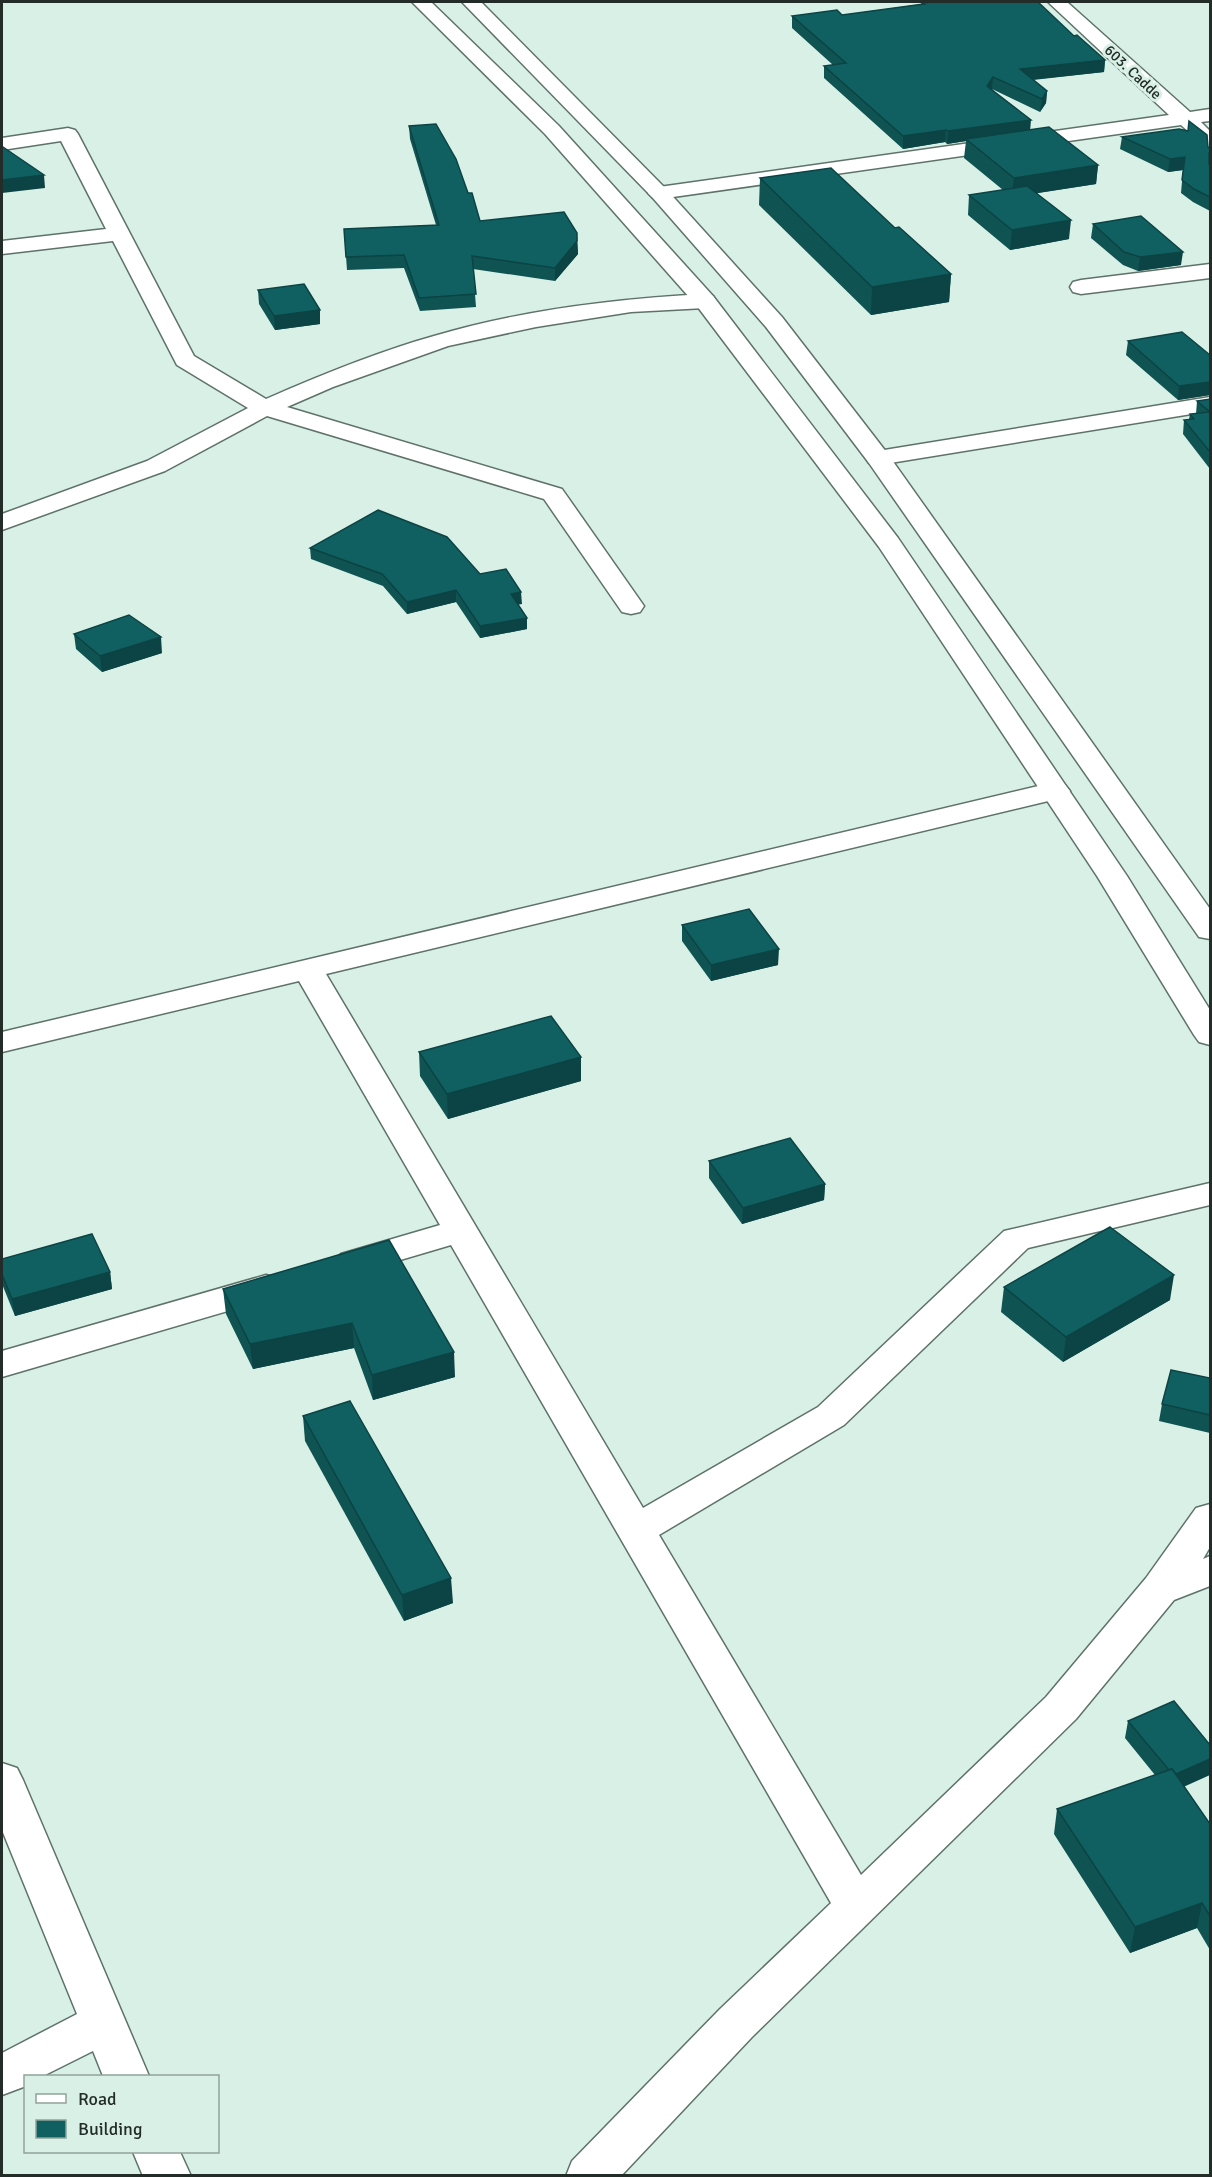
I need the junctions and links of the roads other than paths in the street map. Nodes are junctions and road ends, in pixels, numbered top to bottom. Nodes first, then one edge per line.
1 (421, 2) edge
2 (471, 2) edge
3 (1057, 2) edge
4 (1210, 114) edge
5 (1184, 118) junction
6 (1210, 141) edge
7 (2, 144) edge
8 (659, 193) junction
9 (120, 234) junction
10 (2, 248) edge
11 (1210, 271) edge
12 (1081, 287) dead end
13 (705, 301) junction
14 (1210, 404) edge
15 (265, 408) junction
16 (878, 458) junction
17 (2, 522) edge
18 (631, 606) dead end
19 (1055, 791) junction
20 (1210, 930) edge
21 (307, 968) junction
22 (1210, 1035) edge
23 (2, 1042) edge
24 (1210, 1194) edge
25 (460, 1231) junction
26 (2, 1364) edge
27 (1210, 1518) edge
28 (636, 1530) junction
29 (1210, 1558) edge
30 (1210, 1571) edge
31 (1160, 1589) junction
32 (2, 1780) edge
33 (856, 1906) junction
34 (103, 2023) junction
35 (2, 2075) edge
36 (126, 2075) edge
37 (158, 2153) edge
38 (167, 2175) edge
39 (588, 2175) edge

1 - 13 street
2 - 8 street
3 - 5 street, 603. Cadde
4 - 5 street
5 - 6 street, 603. Cadde
5 - 8 street
7 - 9 street
8 - 16 street
9 - 10 street
9 - 15 street
11 - 12 street
13 - 15 street
13 - 19 street
14 - 16 street
15 - 17 street
15 - 18 street
16 - 20 street
19 - 21 street
19 - 22 street
21 - 23 street
21 - 25 street
24 - 28 street
25 - 26 street
25 - 28 street
27 - 31 street
28 - 33 street
29 - 31 street
30 - 31 street
31 - 33 street
32 - 34 street
33 - 39 street
34 - 35 street
34 - 36 street
37 - 38 street

